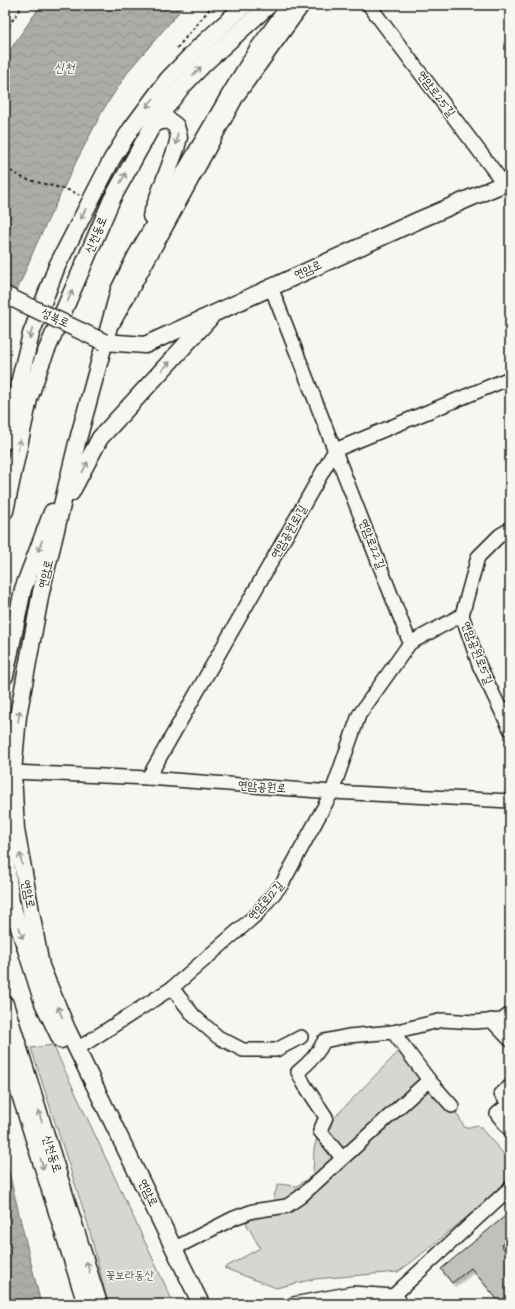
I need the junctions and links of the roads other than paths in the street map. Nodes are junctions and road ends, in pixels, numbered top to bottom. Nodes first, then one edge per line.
1 (245, 5) edge
2 (269, 5) edge
3 (290, 5) edge
4 (303, 5) edge
5 (369, 5) edge
6 (154, 123) junction
7 (507, 182) edge
8 (136, 256) junction
9 (271, 287) junction
10 (5, 295) edge
11 (216, 312) junction
12 (104, 342) junction
13 (510, 378) edge
14 (5, 441) edge
15 (77, 443) junction
16 (335, 450) junction
17 (5, 511) edge
18 (60, 514) junction
19 (507, 530) edge
20 (462, 615) junction
21 (410, 643) junction
22 (5, 676) edge
23 (510, 729) edge
24 (13, 772) junction
25 (148, 778) junction
26 (332, 792) junction
27 (510, 801) edge
28 (5, 854) edge
29 (172, 988) junction
30 (5, 1004) edge
31 (510, 1014) edge
32 (491, 1020) junction
33 (393, 1032) junction
34 (300, 1038) dead end
35 (510, 1040) edge
36 (5, 1047) edge
37 (77, 1048) junction
38 (429, 1080) junction
39 (510, 1086) edge
40 (452, 1106) dead end
41 (510, 1130) edge
42 (342, 1158) junction
43 (510, 1188) edge
44 (175, 1248) junction
45 (395, 1300) edge
46 (86, 1304) edge
47 (99, 1304) edge
48 (201, 1304) edge
49 (293, 1304) edge
50 (405, 1304) edge

1 -> 14 main road, 신천동로
6 -> 2 main road, 신천동로
3 - 8 main road
4 - 12 street
5 - 7 street, 연암로25길
6 -> 8 main road
17 -> 6 main road, 신천동로
7 - 9 main road, 연암로
8 - 12 main road
9 - 11 main road, 연암로
9 - 16 street, 연암로22길
10 - 12 main road, 성북로, bridge
11 - 12 main road, 연암로
18 -> 11 main road
12 - 15 main road
13 - 16 street
15 - 18 main road
15 -> 22 main road, 연암로
16 - 21 street, 연암로22길
16 - 25 street, 연암공원로1길
24 -> 18 main road, 연암로
19 - 20 street, 연암공원로5길
20 - 21 street
20 - 23 street, 연암공원로5길
21 - 26 street
24 - 25 street, 연암공원로
37 -> 24 main road, 연암로
25 - 26 street, 연암공원로
26 - 27 street, 연암공원로
26 - 29 street, 연암로12길
28 -> 44 main road, 연암로
29 - 34 street
29 - 37 street, 연암로12길
47 -> 30 main road, 신천동로
31 - 32 street
32 - 33 street
32 - 35 street
33 - 38 street
33 - 42 street
36 -> 46 main road, 신천동로
37 - 44 main road, 연암로
38 - 40 street
38 - 42 street
39 - 41 street
42 - 44 street
43 - 45 street
44 - 48 main road, 연암로
45 - 49 street
45 - 50 street

